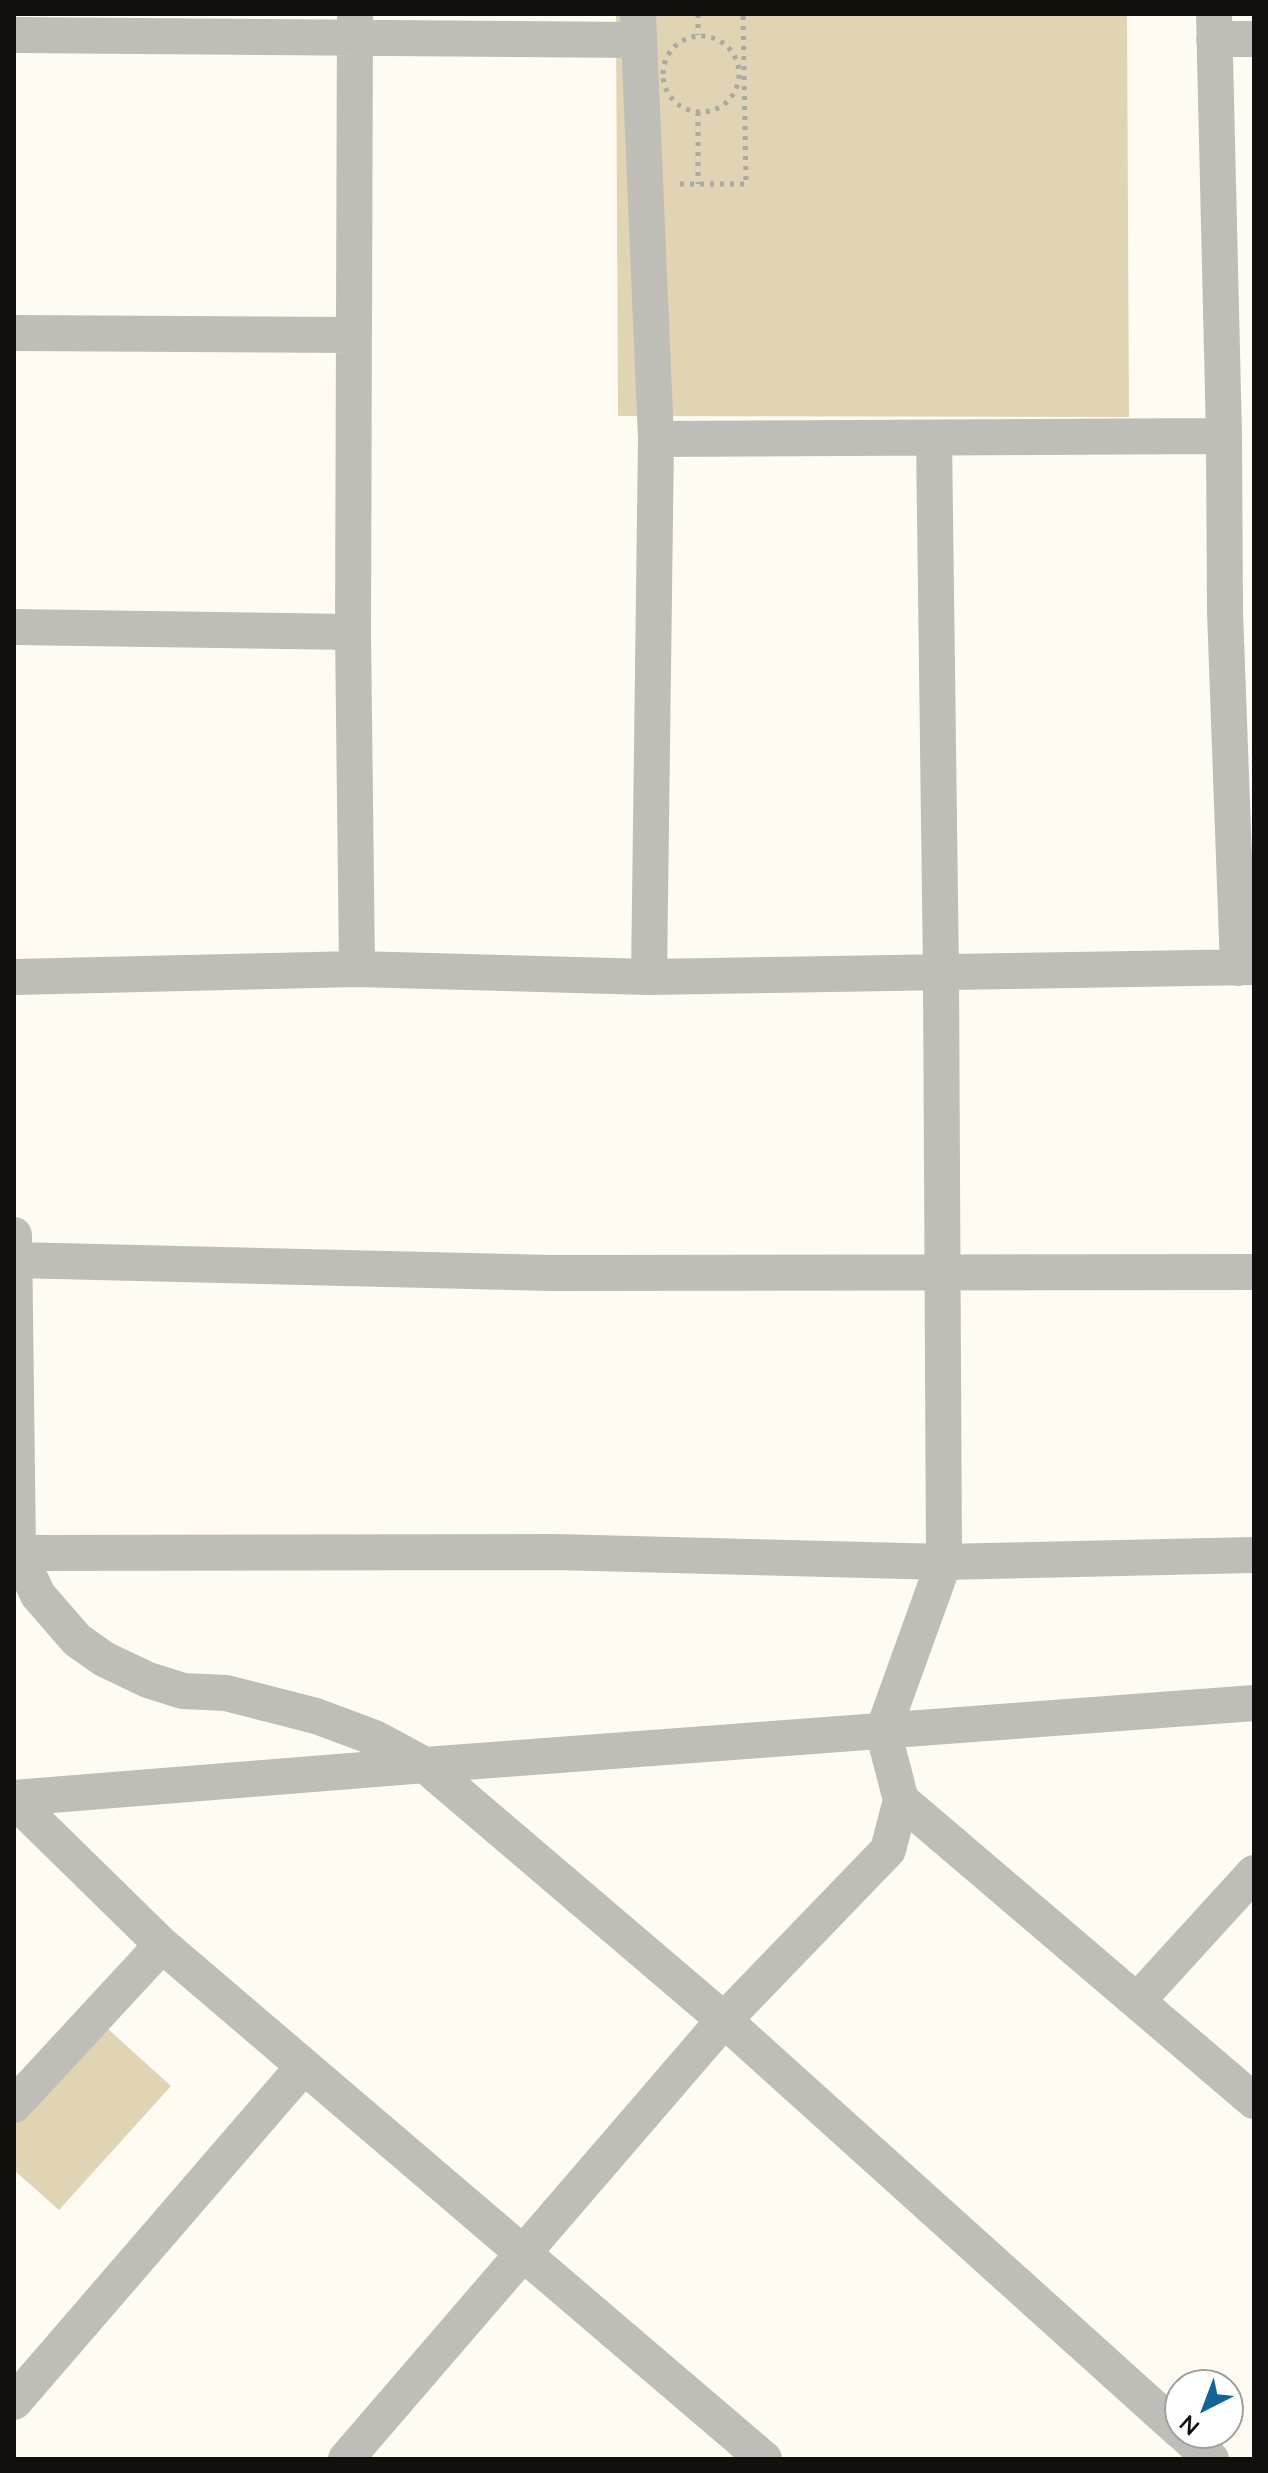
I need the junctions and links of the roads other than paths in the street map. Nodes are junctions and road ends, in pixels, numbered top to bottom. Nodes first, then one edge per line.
1 (354, 26) edge
2 (638, 27) edge
3 (1214, 27) edge
4 (14, 35) edge
5 (1254, 39) edge
6 (14, 333) edge
7 (354, 335) junction
8 (1224, 436) junction
9 (934, 438) junction
10 (656, 439) junction
11 (14, 627) edge
12 (353, 632) junction
13 (1246, 968) edge
14 (357, 969) junction
15 (941, 974) junction
16 (14, 977) edge
17 (649, 977) junction
18 (15, 1252) edge
19 (1254, 1272) edge
20 (943, 1274) junction
21 (16, 1553) edge
22 (1254, 1555) edge
23 (944, 1562) junction
24 (1254, 1703) edge
25 (883, 1731) junction
26 (425, 1765) junction
27 (14, 1799) edge
28 (901, 1800) junction
29 (1254, 1873) edge
30 (162, 1945) junction
31 (1138, 2000) junction
32 (724, 2020) junction
33 (304, 2066) junction
34 (1254, 2101) edge
35 (14, 2105) edge
36 (523, 2252) junction
37 (14, 2402) edge
38 (1164, 2417) edge
39 (761, 2458) edge
40 (346, 2459) edge

1 - 2 street
1 - 4 street
1 - 7 street
2 - 10 street
3 - 5 street
3 - 8 street
6 - 7 street
7 - 12 street
8 - 9 street
8 - 13 street
9 - 10 street
9 - 15 street
10 - 17 street
11 - 12 street
12 - 14 street
13 - 15 street
14 - 16 street
14 - 17 street
15 - 17 street
15 - 20 street
18 - 20 street
18 - 21 street
19 - 20 street
20 - 23 street
21 - 23 street
21 - 26 street
22 - 23 street
23 - 25 street
24 - 25 street
25 - 26 street
25 - 28 street
26 - 27 street
26 - 32 street
27 - 30 street
28 - 31 street
28 - 32 street
29 - 31 street
30 - 33 street
30 - 35 street
31 - 34 street
32 - 36 street
32 - 38 street
33 - 36 street
33 - 37 street
36 - 39 street
36 - 40 street

